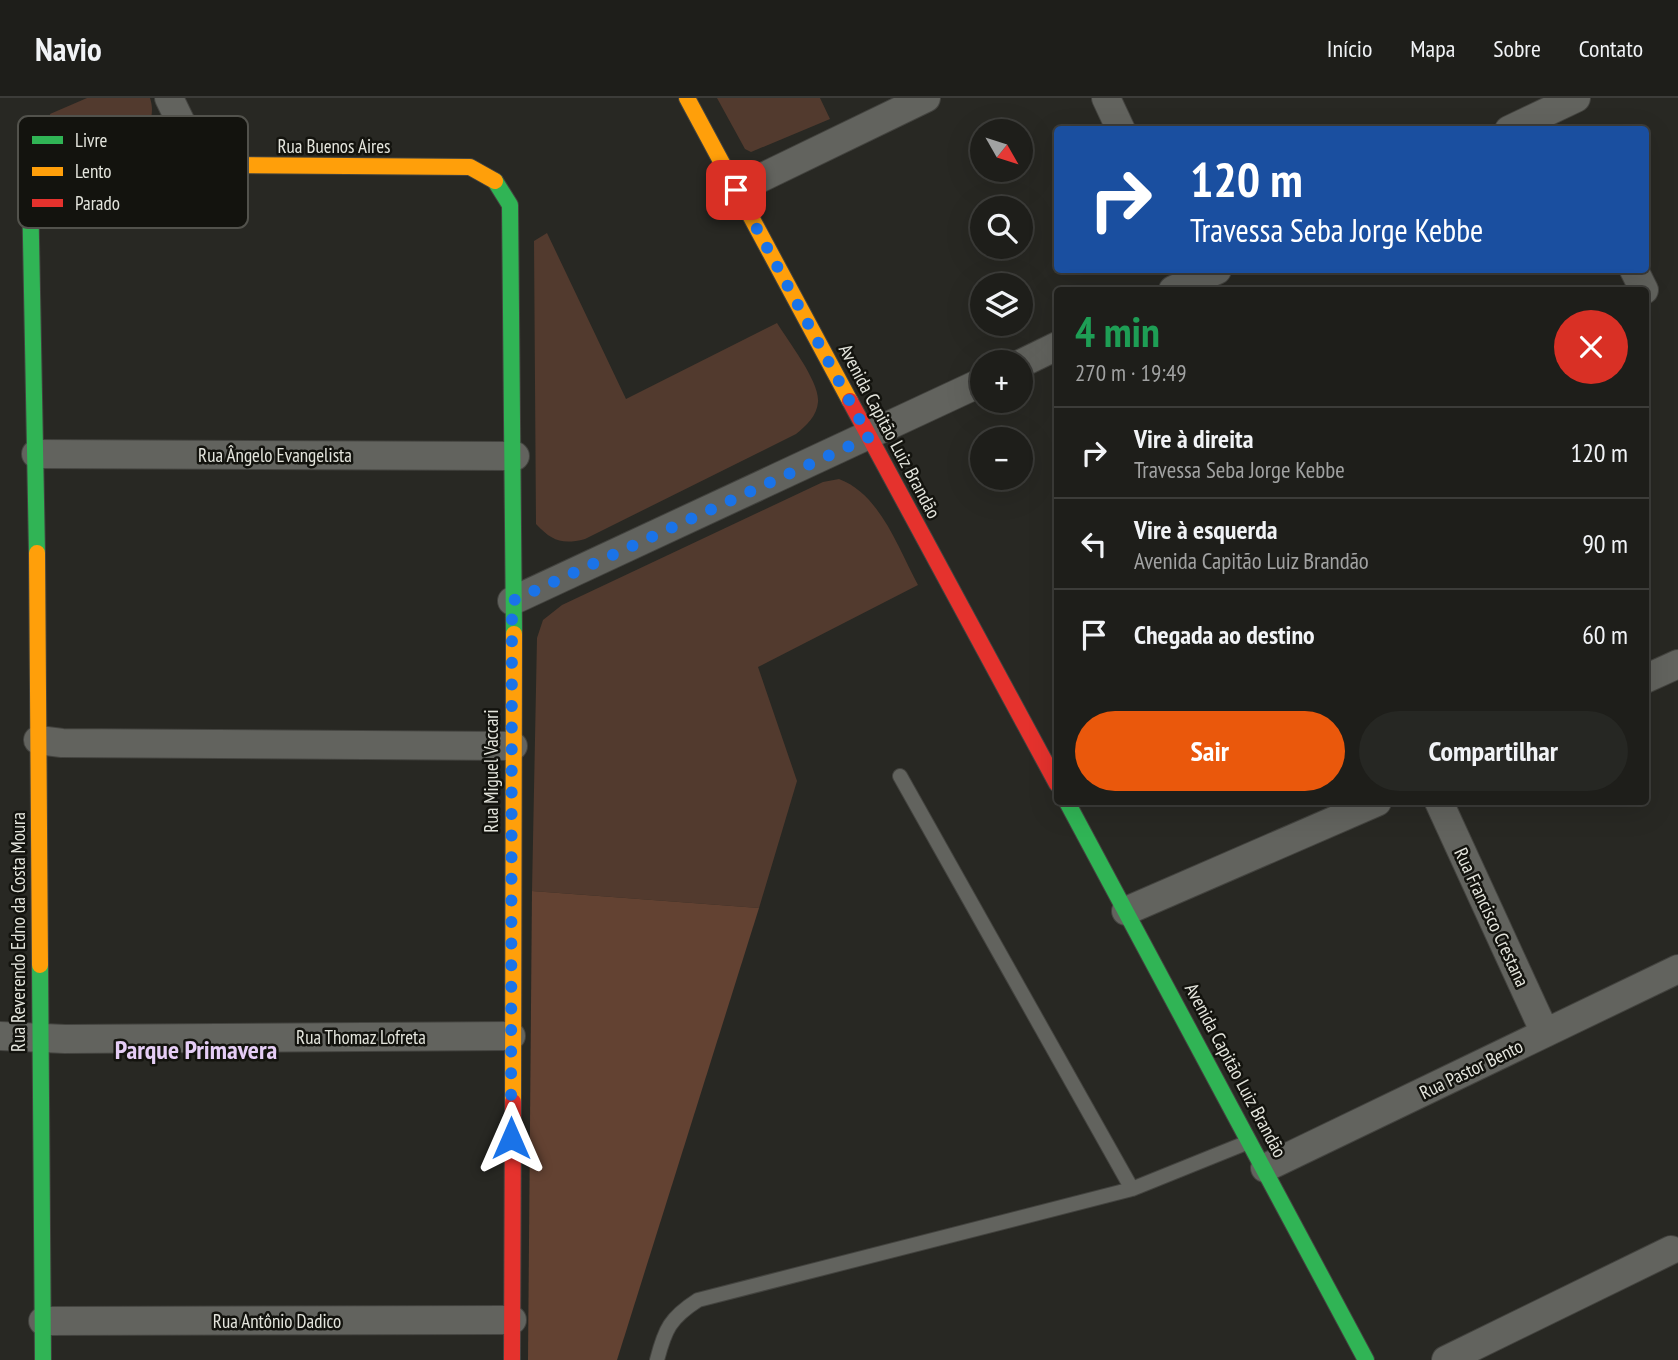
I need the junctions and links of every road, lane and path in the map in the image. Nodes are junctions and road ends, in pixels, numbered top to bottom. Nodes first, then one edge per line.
1 (169, 98) edge
2 (687, 98) edge
3 (926, 98) edge
4 (1106, 98) edge
5 (1565, 108) edge
6 (178, 116) edge
7 (1119, 126) edge
8 (1519, 126) edge
9 (248, 166) edge
10 (501, 185) joint
11 (736, 190) junction
12 (31, 228) edge
13 (1054, 347) edge
14 (1033, 358) edge
15 (970, 388) edge
16 (869, 437) junction
17 (36, 454) junction
18 (515, 456) junction
19 (512, 601) junction
20 (1678, 664) edge
21 (1649, 677) edge
22 (38, 740) junction
23 (513, 746) junction
24 (900, 776) dead end
25 (1054, 778) edge
26 (1068, 805) edge
27 (1370, 805) edge
28 (1440, 805) edge
29 (1126, 911) junction
30 (1678, 969) edge
31 (1545, 1033) junction
32 (0, 1036) edge
33 (511, 1036) junction
34 (40, 1037) junction
35 (1251, 1141) junction
36 (1265, 1168) junction
37 (1132, 1189) junction
38 (1671, 1251) dead end
39 (512, 1320) junction
40 (43, 1321) junction
41 (43, 1360) edge
42 (512, 1360) edge
43 (657, 1360) edge
44 (1366, 1360) edge
45 (1446, 1360) edge

1 - 6 street
2 - 11 street, Avenida Capitão Luiz Brandão
3 - 11 street
4 - 7 street
5 - 8 street
9 - 10 street, Rua Buenos Aires
10 - 18 street, Rua Miguel Vaccari
11 - 16 street, Avenida Capitão Luiz Brandão
12 - 17 street, Rua Reverendo Edno da Costa Moura
13 - 14 street
15 - 16 street
16 - 19 street
16 - 25 street, Avenida Capitão Luiz Brandão
17 - 18 street, Rua Ângelo Evangelista
17 - 22 street, Rua Reverendo Edno da Costa Moura
18 - 19 street, Rua Miguel Vaccari
19 - 23 street, Rua Miguel Vaccari
20 - 21 street
22 - 23 street
22 - 34 street, Rua Reverendo Edno da Costa Moura
23 - 33 street, Rua Miguel Vaccari
24 - 37 lane
26 - 29 street, Avenida Capitão Luiz Brandão
27 - 29 street
28 - 31 street, Rua Francisco Crestana
29 - 35 street, Avenida Capitão Luiz Brandão
30 - 31 street, Rua Pastor Bento
31 - 36 street, Rua Pastor Bento
32 - 34 street, Rua Thomaz Lofreta
33 - 34 street, Rua Thomaz Lofreta
33 - 39 street, Rua Miguel Vaccari
34 - 40 street, Rua Reverendo Edno da Costa Moura
35 - 36 street, Avenida Capitão Luiz Brandão
35 - 37 lane
36 - 44 street, Avenida Capitão Luiz Brandão
37 - 43 lane
38 - 45 street
39 - 40 street, Rua Antônio Dadico
39 - 42 street, Rua Miguel Vaccari
40 - 41 street, Rua Reverendo Edno da Costa Moura

